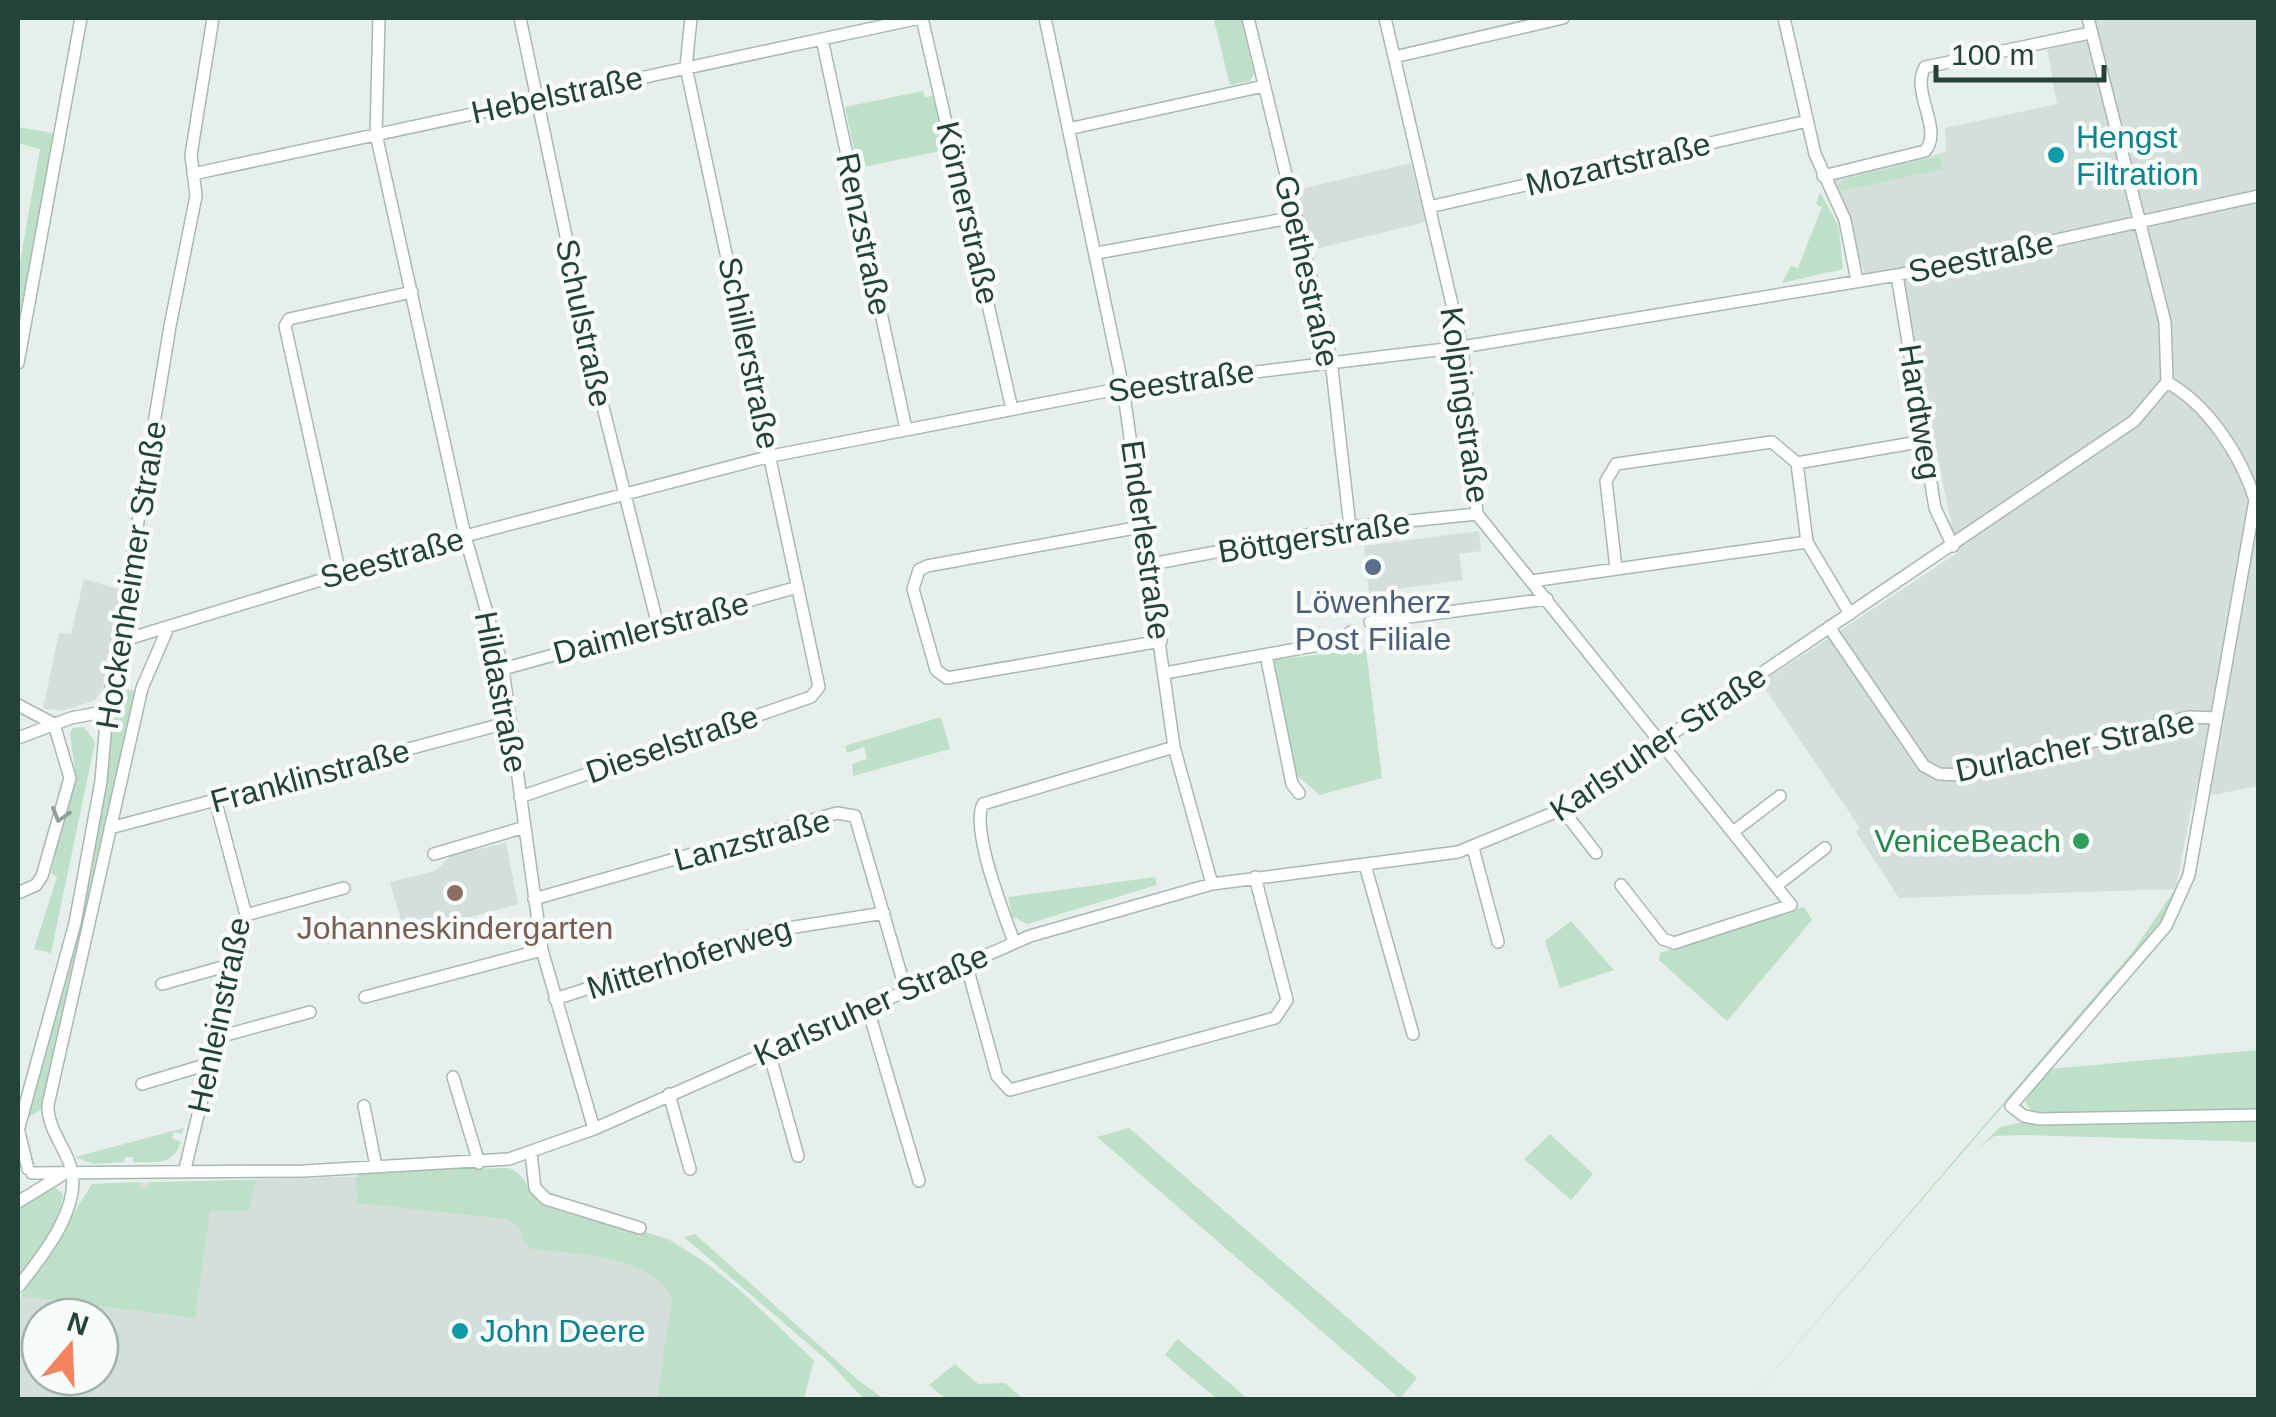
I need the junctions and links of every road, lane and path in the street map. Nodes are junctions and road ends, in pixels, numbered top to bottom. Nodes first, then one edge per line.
1 (80, 18) edge
2 (213, 18) edge
3 (379, 18) edge
4 (520, 18) edge
5 (691, 18) edge
6 (921, 18) edge
7 (1044, 18) edge
8 (1248, 18) edge
9 (1384, 18) edge
10 (1563, 18) edge
11 (1784, 18) edge
12 (2088, 18) edge
13 (2090, 32) junction
14 (822, 39) junction
15 (1394, 57) junction
16 (686, 67) junction
17 (1264, 86) junction
18 (536, 100) junction
19 (1807, 121) junction
20 (1068, 129) junction
21 (376, 134) junction
22 (194, 174) junction
23 (1823, 176) junction
24 (2258, 196) edge
25 (1429, 207) junction
26 (1296, 217) junction
27 (2142, 224) junction
28 (1097, 253) junction
29 (1898, 275) junction
30 (1857, 281) junction
31 (412, 292) junction
32 (1462, 347) junction
33 (1330, 360) junction
34 (18, 364) edge
35 (2166, 382) junction
36 (1123, 388) junction
37 (1012, 409) junction
38 (906, 429) junction
39 (1924, 441) junction
40 (772, 456) junction
41 (1797, 463) junction
42 (623, 494) junction
43 (1477, 514) junction
44 (1146, 526) junction
45 (1350, 527) junction
46 (465, 536) junction
47 (1807, 542) junction
48 (1952, 546) junction
49 (1151, 564) junction
50 (1616, 568) junction
51 (340, 574) junction
52 (1532, 581) junction
53 (798, 588) junction
54 (1546, 599) junction
55 (1850, 614) junction
56 (1370, 622) dead end
57 (658, 626) junction
58 (1830, 627) junction
59 (167, 630) junction
60 (1351, 632) dead end
61 (1160, 641) junction
62 (120, 642) junction
63 (1266, 655) junction
64 (504, 669) junction
65 (1165, 673) junction
66 (819, 687) joint
67 (18, 706) edge
68 (107, 711) junction
69 (2216, 718) junction
70 (510, 722) junction
71 (54, 724) junction
72 (18, 738) edge
73 (1662, 742) junction
74 (1174, 748) junction
75 (1299, 793) dead end
76 (1780, 796) dead end
77 (520, 797) junction
78 (216, 802) junction
79 (1562, 809) junction
80 (110, 828) junction
81 (525, 828) junction
82 (1733, 832) junction
83 (1473, 848) junction
84 (1825, 848) dead end
85 (1596, 853) dead end
86 (434, 854) dead end
87 (1365, 866) junction
88 (1255, 877) junction
89 (1212, 884) junction
90 (1621, 885) dead end
91 (1776, 886) junction
92 (344, 888) dead end
93 (18, 893) edge
94 (534, 899) junction
95 (884, 913) junction
96 (246, 914) junction
97 (1014, 942) junction
98 (1498, 942) dead end
99 (542, 950) junction
100 (966, 963) junction
101 (233, 964) junction
102 (162, 984) dead end
103 (905, 988) junction
104 (365, 997) dead end
105 (555, 999) junction
106 (867, 1006) junction
107 (310, 1012) dead end
108 (1413, 1034) dead end
109 (215, 1038) junction
110 (769, 1052) junction
111 (208, 1064) junction
112 (453, 1077) dead end
113 (142, 1084) dead end
114 (669, 1094) junction
115 (364, 1106) dead end
116 (2258, 1115) edge
117 (594, 1129) junction
118 (18, 1130) edge
119 (531, 1154) junction
120 (798, 1156) dead end
121 (479, 1162) junction
122 (376, 1166) junction
123 (26, 1169) edge
124 (185, 1169) junction
125 (690, 1169) dead end
126 (70, 1174) junction
127 (919, 1181) dead end
128 (35, 1189) junction
129 (18, 1202) edge
130 (640, 1228) dead end
131 (18, 1287) edge

1 - 34 street
2 - 22 street, Hockenheimer Straße
3 - 21 street, Hildastraße
4 - 18 street, Schulstraße
5 - 16 street, Schillerstraße
6 - 14 street, Hebelstraße
6 - 37 street, Körnerstraße
7 - 20 street, Enderlestraße
8 - 17 street, Goethestraße
9 - 15 street, Kolpingstraße
10 - 15 street
11 - 19 street
12 - 13 street
13 - 23 street
13 - 27 street
14 - 16 street, Hebelstraße
14 - 38 street, Renzstraße
15 - 25 street, Kolpingstraße
16 - 18 street, Hebelstraße
16 - 40 street, Schillerstraße
17 - 20 street
17 - 26 street, Goethestraße
18 - 21 street, Hebelstraße
18 - 42 street, Schulstraße
19 - 23 street
19 - 25 street, Mozartstraße
20 - 28 street, Enderlestraße
21 - 22 street, Hebelstraße
21 - 31 street, Hildastraße
22 - 62 street, Hockenheimer Straße
23 - 30 street
24 - 27 street, Seestraße
25 - 32 street, Kolpingstraße
26 - 28 street
26 - 33 street, Goethestraße
27 - 29 street, Seestraße
27 - 35 street
28 - 36 street, Enderlestraße
29 - 30 street, Seestraße
29 - 39 street, Hardtweg
30 - 32 street, Seestraße
31 - 46 street, Hildastraße
31 - 51 street
32 - 33 street, Seestraße
32 - 43 street, Kolpingstraße
33 - 36 street, Seestraße
33 - 45 street, Goethestraße
35 - 48 street, Karlsruher Straße
35 - 69 street, Durlacher Straße
36 - 37 street, Seestraße
36 - 44 street, Enderlestraße
37 - 38 street, Seestraße
38 - 40 street, Seestraße
39 - 41 street
39 - 48 street, Hardtweg
40 - 42 street, Seestraße
40 - 53 street, Schillerstraße
41 - 47 street
41 - 50 street
42 - 46 street, Seestraße
42 - 57 street, Schulstraße
43 - 45 street, Böttgerstraße
43 - 52 street, Kolpingstraße
44 - 49 street, Enderlestraße
44 - 61 street
45 - 49 street, Böttgerstraße
46 - 51 street, Seestraße
46 - 64 street, Hildastraße
47 - 50 street
47 - 55 street
48 - 55 street, Karlsruher Straße
49 - 61 street, Enderlestraße
50 - 52 street
51 - 59 street, Seestraße
52 - 54 street, Kolpingstraße
53 - 57 street, Daimlerstraße
53 - 66 street, Schillerstraße
54 - 56 street
54 - 73 street, Kolpingstraße
55 - 58 street, Karlsruher Straße
57 - 64 street, Daimlerstraße
58 - 69 street, Durlacher Straße
58 - 73 street, Karlsruher Straße
59 - 62 street, Seestraße
59 - 80 street, Hockenheimer Straße
60 - 63 street
61 - 65 street, Enderlestraße
62 - 68 street, Hockenheimer Straße
63 - 65 street
63 - 75 street
64 - 70 street, Hildastraße
65 - 74 street, Enderlestraße
66 - 77 street, Dieselstraße
67 - 71 street
68 - 71 street
68 - 118 street, Hockenheimer Straße
69 - 116 street, Durlacher Straße
70 - 77 street, Hildastraße
70 - 78 street, Franklinstraße
71 - 72 street
71 -> 93 street
73 - 79 street, Karlsruher Straße
73 - 82 street, Kolpingstraße
74 - 89 street, Enderlestraße
74 - 97 street
76 - 82 street
77 - 81 street, Hildastraße
78 - 80 street, Franklinstraße
78 - 96 street, Henleinstraße
79 - 83 street, Karlsruher Straße
79 - 85 street
80 - 126 street, Hockenheimer Straße
81 - 86 street
81 - 94 street, Hildastraße
82 - 91 street, Kolpingstraße
83 - 87 street, Karlsruher Straße
83 - 98 street
84 - 91 street
87 - 88 street, Karlsruher Straße
87 - 108 street
88 - 89 street, Karlsruher Straße
88 - 100 street
89 - 97 street, Karlsruher Straße
90 - 91 street
92 - 96 street
94 - 95 street, Lanzstraße
94 - 99 street, Hildastraße
95 - 103 street, Lanzstraße
95 - 105 street, Mitterhoferweg
96 - 101 street, Henleinstraße
97 - 100 street, Karlsruher Straße
99 - 104 street
99 - 105 street, Hildastraße
100 - 103 street, Karlsruher Straße
101 - 102 street
101 - 109 street, Henleinstraße
103 - 106 street, Karlsruher Straße
105 - 117 street, Hildastraße
106 - 110 street, Karlsruher Straße
106 - 127 street
107 - 109 street
109 - 111 street, Henleinstraße
110 - 114 street, Karlsruher Straße
110 - 120 street
111 - 113 street
111 - 124 street, Henleinstraße
112 - 121 street
114 - 117 street, Karlsruher Straße
114 - 125 street
115 - 122 street
117 - 119 street, Karlsruher Straße
118 - 123 street, Hockenheimer Straße
119 - 121 street, Karlsruher Straße
119 - 130 street
121 - 122 street, Karlsruher Straße
122 - 124 street, Karlsruher Straße
123 - 126 street, Karlsruher Straße
123 - 128 street, Hockenheimer Straße
124 - 126 street, Karlsruher Straße
126 - 128 street, Karlsruher Straße
126 - 131 street
128 - 129 street, Karlsruher Straße

